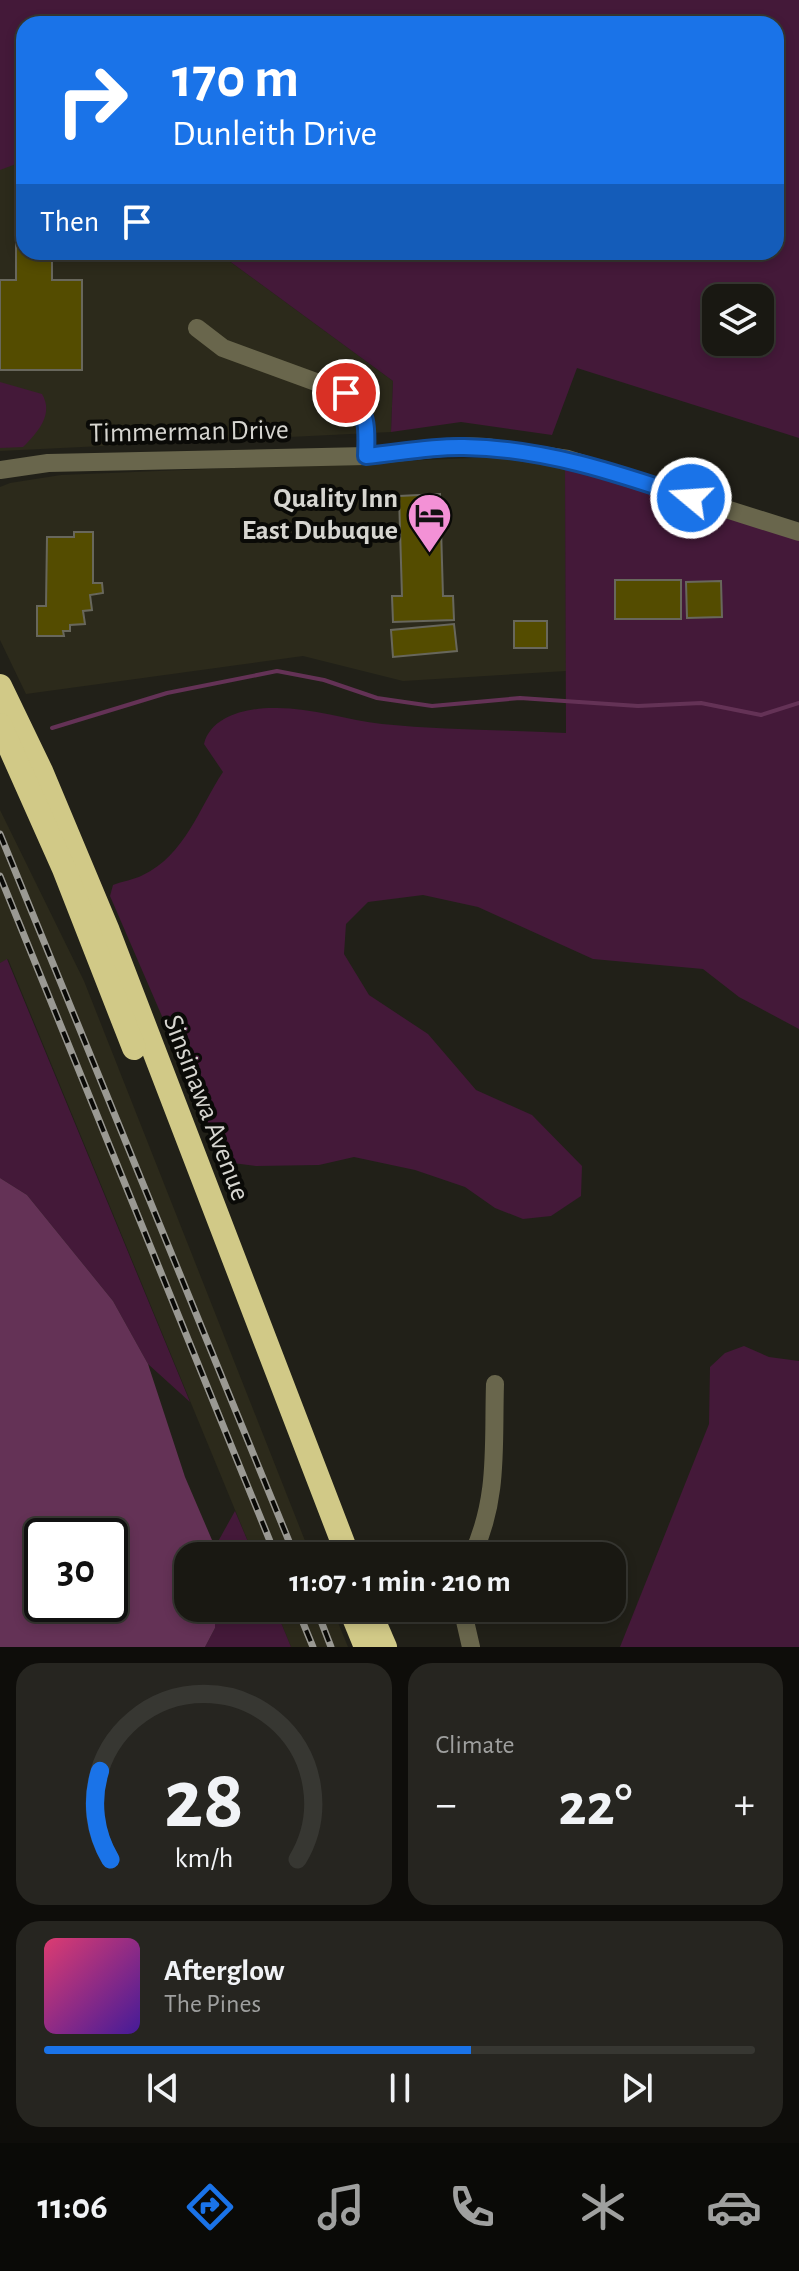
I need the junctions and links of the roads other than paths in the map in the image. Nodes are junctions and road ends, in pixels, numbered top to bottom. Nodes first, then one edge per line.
1 (197, 328) dead end
2 (366, 456) junction
3 (0, 470) edge
4 (799, 532) edge
5 (0, 686) edge
6 (0, 725) edge
7 (495, 1384) dead end
8 (325, 1542) edge
9 (343, 1542) edge
10 (478, 1542) edge
11 (356, 1622) edge
12 (374, 1622) edge
13 (465, 1622) edge
14 (366, 1647) edge
15 (385, 1647) edge
16 (471, 1647) edge

1 - 2 street
2 - 3 street, Timmerman Drive
2 - 4 street, Timmerman Drive
5 - 9 highway, Sinsinawa Avenue
6 - 8 highway, Sinsinawa Avenue
7 - 10 street
11 - 14 highway
12 - 15 highway
13 - 16 street

